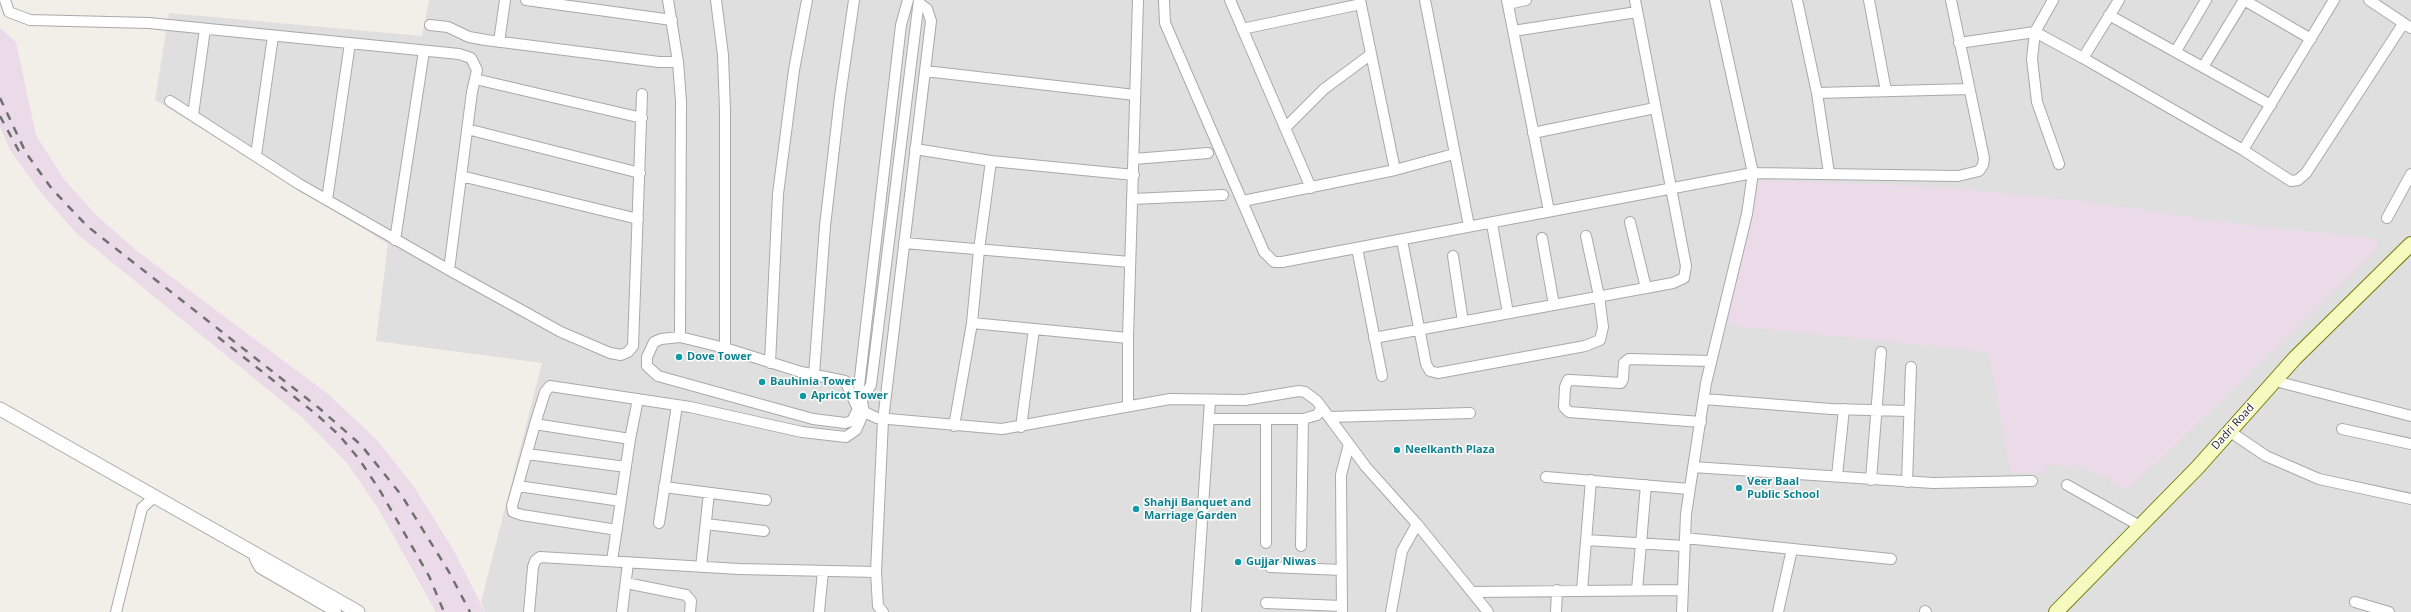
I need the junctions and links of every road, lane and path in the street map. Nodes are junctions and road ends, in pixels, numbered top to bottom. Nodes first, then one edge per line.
1 (5, 0) edge
2 (505, 0) edge
3 (526, 0) edge
4 (668, 0) edge
5 (716, 0) edge
6 (807, 0) edge
7 (854, 0) edge
8 (908, 0) edge
9 (1138, 0) edge
10 (1164, 0) edge
11 (1230, 0) edge
12 (1425, 0) edge
13 (1526, 0) edge
14 (1635, 0) edge
15 (1715, 0) edge
16 (1797, 0) edge
17 (1869, 0) edge
18 (1951, 0) edge
19 (2053, 0) edge
20 (2119, 0) edge
21 (2206, 0) edge
22 (2244, 0) edge
23 (2334, 0) edge
24 (2369, 0) edge
25 (919, 2) edge
26 (1360, 2) edge
27 (1508, 2) edge
28 (1637, 12) junction
29 (2109, 15) junction
30 (672, 20) junction
31 (430, 25) dead end
32 (2407, 26) edge
33 (205, 29) junction
34 (1242, 29) junction
35 (1514, 31) junction
36 (2035, 32) junction
37 (273, 36) junction
38 (2311, 39) junction
39 (500, 42) junction
40 (350, 43) junction
41 (1959, 43) junction
42 (424, 51) junction
43 (2176, 51) junction
44 (1370, 54) junction
45 (2083, 58) junction
46 (678, 62) junction
47 (2204, 66) junction
48 (925, 71) junction
49 (475, 79) junction
50 (1969, 89) junction
51 (1886, 91) junction
52 (1817, 93) junction
53 (642, 94) dead end
54 (1135, 95) junction
55 (170, 101) dead end
56 (2271, 105) junction
57 (1655, 108) junction
58 (193, 115) junction
59 (642, 118) junction
60 (1286, 128) junction
61 (467, 129) junction
62 (1533, 133) junction
63 (915, 149) junction
64 (2243, 150) junction
65 (1208, 153) dead end
66 (1454, 154) junction
67 (256, 155) junction
68 (1134, 159) junction
69 (991, 160) junction
70 (2059, 164) dead end
71 (1395, 170) junction
72 (640, 173) junction
73 (1753, 173) junction
74 (1829, 174) junction
75 (2411, 174) edge
76 (1134, 175) junction
77 (461, 176) junction
78 (1312, 188) junction
79 (1670, 188) junction
80 (1223, 195) dead end
81 (1132, 199) junction
82 (327, 200) junction
83 (1243, 201) junction
84 (1549, 211) junction
85 (2387, 218) dead end
86 (638, 219) junction
87 (1630, 222) dead end
88 (1492, 224) junction
89 (1469, 226) junction
90 (1586, 236) dead end
91 (1542, 238) dead end
92 (395, 240) junction
93 (1402, 240) junction
94 (904, 243) junction
95 (2411, 244) edge
96 (1357, 248) junction
97 (979, 250) junction
98 (1453, 256) dead end
99 (1130, 262) junction
100 (449, 270) junction
101 (1646, 288) junction
102 (1599, 296) junction
103 (1554, 305) junction
104 (1508, 313) junction
105 (1463, 322) junction
106 (972, 323) junction
107 (1034, 330) junction
108 (1418, 331) junction
109 (680, 337) junction
110 (1128, 338) junction
111 (1374, 338) junction
112 (725, 348) junction
113 (1881, 352) dead end
114 (1710, 361) junction
115 (770, 363) junction
116 (1911, 367) dead end
117 (814, 375) junction
118 (1382, 376) dead end
119 (2275, 381) junction
120 (638, 399) junction
121 (1704, 399) junction
122 (1210, 401) junction
123 (677, 405) junction
124 (1128, 406) junction
125 (861, 407) junction
126 (0, 409) edge
127 (1844, 409) junction
128 (1877, 409) junction
129 (1909, 410) junction
130 (1325, 412) junction
131 (1470, 413) dead end
132 (2411, 416) edge
133 (1209, 419) junction
134 (1303, 419) junction
135 (883, 420) junction
136 (1266, 420) junction
137 (1701, 422) junction
138 (535, 424) junction
139 (954, 426) junction
140 (1021, 427) junction
141 (2342, 429) dead end
142 (2229, 431) junction
143 (630, 439) junction
144 (1349, 444) junction
145 (2411, 444) edge
146 (527, 454) junction
147 (626, 467) junction
148 (1693, 467) junction
149 (1837, 476) junction
150 (1546, 477) dead end
151 (1591, 480) junction
152 (1871, 480) junction
153 (2032, 481) dead end
154 (1907, 482) junction
155 (1646, 484) junction
156 (518, 486) junction
157 (2067, 486) dead end
158 (664, 487) junction
159 (1690, 489) junction
160 (709, 493) junction
161 (152, 498) junction
162 (2411, 499) edge
163 (766, 500) dead end
164 (621, 501) junction
165 (659, 523) dead end
166 (706, 524) junction
167 (1417, 524) junction
168 (2140, 526) junction
169 (617, 530) junction
170 (764, 531) dead end
171 (1586, 540) junction
172 (1684, 542) junction
173 (1266, 543) dead end
174 (1641, 544) junction
175 (1301, 546) dead end
176 (1792, 549) junction
177 (256, 554) junction
178 (1891, 559) dead end
179 (612, 562) junction
180 (628, 563) junction
181 (701, 567) junction
182 (1270, 567) dead end
183 (1342, 570) junction
184 (822, 571) junction
185 (876, 572) junction
186 (626, 583) junction
187 (1557, 590) junction
188 (1582, 590) junction
189 (1637, 590) junction
190 (1682, 590) junction
191 (1472, 592) junction
192 (2355, 602) dead end
193 (1266, 603) dead end
194 (1342, 609) edge
195 (116, 612) edge
196 (336, 612) edge
197 (358, 612) edge
198 (529, 612) edge
199 (622, 612) edge
200 (690, 612) edge
201 (819, 612) edge
202 (883, 612) edge
203 (1196, 612) edge
204 (1391, 612) edge
205 (1488, 612) edge
206 (1556, 612) edge
207 (1682, 612) edge
208 (1778, 612) edge
209 (2056, 612) edge
210 (2389, 612) edge

1 - 33 street
2 - 39 street
3 - 30 street
4 - 30 street
5 - 112 street
6 - 115 street
7 - 117 street
8 - 125 street
9 - 54 street
10 - 83 street
11 - 34 street
12 - 66 street
13 - 27 street
14 - 28 street
15 - 73 street
16 - 52 street
17 - 51 street
18 - 41 street
19 - 36 street
20 - 29 street
21 - 43 street
22 - 38 street
22 - 47 street
23 - 38 street
24 - 32 street
25 - 48 street
25 - 125 street
26 - 34 street
26 - 44 street
27 - 35 street
28 - 35 street
28 - 57 street
29 - 43 street
29 - 45 street
30 - 46 street
31 - 39 street
32 - 64 street
33 - 37 street
33 - 58 street
34 - 60 street
35 - 62 street
36 - 41 street
36 - 45 street
36 - 70 street
37 - 40 street
37 - 67 street
38 - 56 street
39 - 46 street
40 - 42 street
40 - 82 street
41 - 50 street
42 - 49 street
42 - 92 street
43 - 47 street
44 - 60 street
44 - 71 street
45 - 64 street
46 - 109 street
47 - 56 street
48 - 54 street
48 - 63 street
49 - 59 street
49 - 61 street
50 - 51 street
50 - 74 street
51 - 52 street
52 - 74 street
53 - 59 street
54 - 68 street
55 - 58 street
56 - 64 street
57 - 62 street
57 - 79 street
58 - 67 street
59 - 72 street
60 - 78 street
61 - 72 street
61 - 77 street
62 - 84 street
63 - 69 street
63 - 94 street
65 - 68 street
66 - 71 street
66 - 89 street
67 - 82 street
68 - 76 street
69 - 76 street
69 - 97 street
71 - 78 street
72 - 86 street
73 - 74 street
73 - 79 street
73 - 114 street
75 - 85 street
76 - 81 street
77 - 86 street
77 - 100 street
78 - 83 street
79 - 84 street
79 - 101 street
80 - 81 street
81 - 99 street
82 - 92 street
83 - 96 street
84 - 88 street
86 - 100 street
87 - 101 street
88 - 89 street
88 - 104 street
89 - 93 street
90 - 102 street
91 - 103 street
92 - 100 street
93 - 96 street
93 - 108 street
94 - 97 street
94 - 135 street
95 - 119 main road, Dadri Road
96 - 111 street
97 - 99 street
97 - 106 street
98 - 105 street
99 - 110 street
101 - 102 street
102 - 103 street
102 - 108 street
103 - 104 street
104 - 105 street
105 - 108 street
106 - 107 street
106 - 139 street
107 - 110 street
107 - 140 street
108 - 111 street
109 - 112 street
109 - 125 street
110 - 124 street
111 - 118 street
112 - 115 street
113 - 128 street
114 - 121 street
114 - 137 street
115 - 117 street
116 - 129 street
117 - 125 street
119 - 132 street
119 - 142 main road, Dadri Road
120 - 123 street
120 - 138 street
120 - 143 street
121 - 127 street
121 - 137 street
122 - 124 street
122 - 130 street
122 - 133 street
123 - 125 street
123 - 158 street
124 - 140 street
125 - 135 street
126 - 161 street
127 - 128 street
127 - 149 street
128 - 129 street
128 - 152 street
129 - 154 street
130 - 131 street
130 - 134 street
130 - 144 street
133 - 136 street
133 - 203 street
134 - 136 street
134 - 175 street
135 - 139 street
135 - 185 street
136 - 173 street
137 - 148 street
138 - 143 street
138 - 146 street
139 - 140 street
141 - 145 street
142 - 162 street
142 - 168 main road, Dadri Road
143 - 147 street
144 - 167 street
144 - 183 street
146 - 147 street
146 - 156 street
147 - 164 street
148 - 149 street
148 - 159 street
149 - 152 street
150 - 151 street
151 - 155 street
151 - 171 street
152 - 154 street
153 - 154 street
155 - 159 street
155 - 174 street
156 - 164 street
156 - 169 street
157 - 168 street
158 - 160 street
158 - 165 street
159 - 172 street
160 - 163 street
160 - 166 street
161 - 177 street
161 - 195 street
164 - 169 street
166 - 170 street
166 - 181 street
167 - 191 street
167 - 204 street
168 - 209 main road, Dadri Road
169 - 179 street
171 - 174 street
171 - 188 street
172 - 174 street
172 - 176 street
172 - 190 street
174 - 189 street
176 - 178 street
176 - 208 street
177 - 196 street
177 - 197 street
179 - 180 street
179 - 198 street
180 - 181 street
180 - 186 street
181 - 184 street
182 - 183 street
183 - 194 street
184 - 185 street
184 - 201 street
185 - 202 street
186 - 199 street
186 - 200 street
187 - 188 street
187 - 191 street
187 - 206 street
188 - 189 street
189 - 190 street
190 - 207 street
191 - 205 street
192 - 210 street
193 - 194 street

